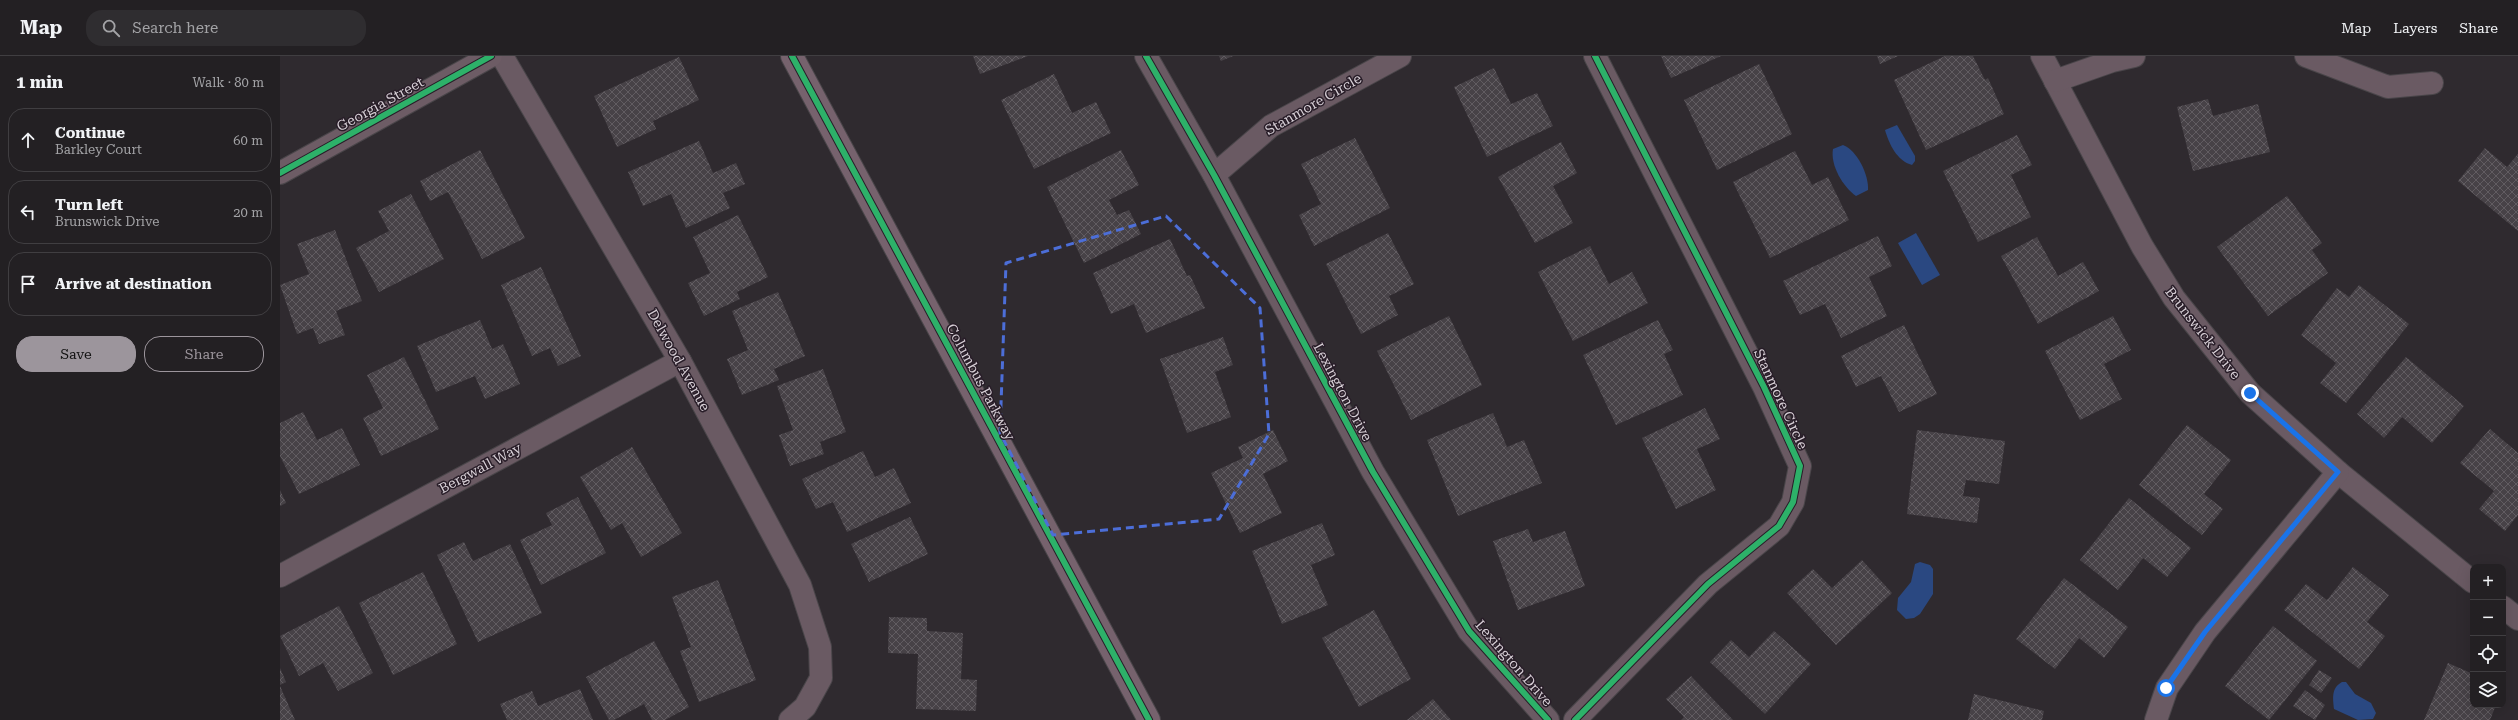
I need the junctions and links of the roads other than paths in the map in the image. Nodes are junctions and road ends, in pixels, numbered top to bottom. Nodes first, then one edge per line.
1 (491, 56) edge
2 (502, 56) edge
3 (792, 56) edge
4 (1146, 56) edge
5 (1400, 56) edge
6 (1595, 56) edge
7 (2042, 56) edge
8 (2134, 56) edge
9 (2306, 56) edge
10 (2054, 81) junction
11 (2432, 83) dead end
12 (280, 173) edge
13 (1214, 175) junction
14 (680, 361) junction
15 (2338, 472) junction
16 (280, 576) edge
17 (2470, 580) edge
18 (2506, 609) edge
19 (2518, 619) edge
20 (790, 720) edge
21 (1149, 720) edge
22 (1548, 720) edge
23 (1575, 720) edge
24 (2156, 720) edge

1 - 12 main road, Georgia Street
2 - 14 street, Delwood Avenue
3 - 21 main road, Columbus Parkway
4 - 13 street, Lexington Drive
5 - 13 street, Stanmore Circle
6 - 23 street, Stanmore Circle
7 - 10 street, Brunswick Drive
8 - 10 street
9 - 11 street
10 - 15 street, Brunswick Drive
13 - 22 street, Lexington Drive
14 - 16 street, Bergwall Way
14 - 20 street, Delwood Avenue
15 - 17 street, Brunswick Drive
15 - 24 street
18 - 19 street

